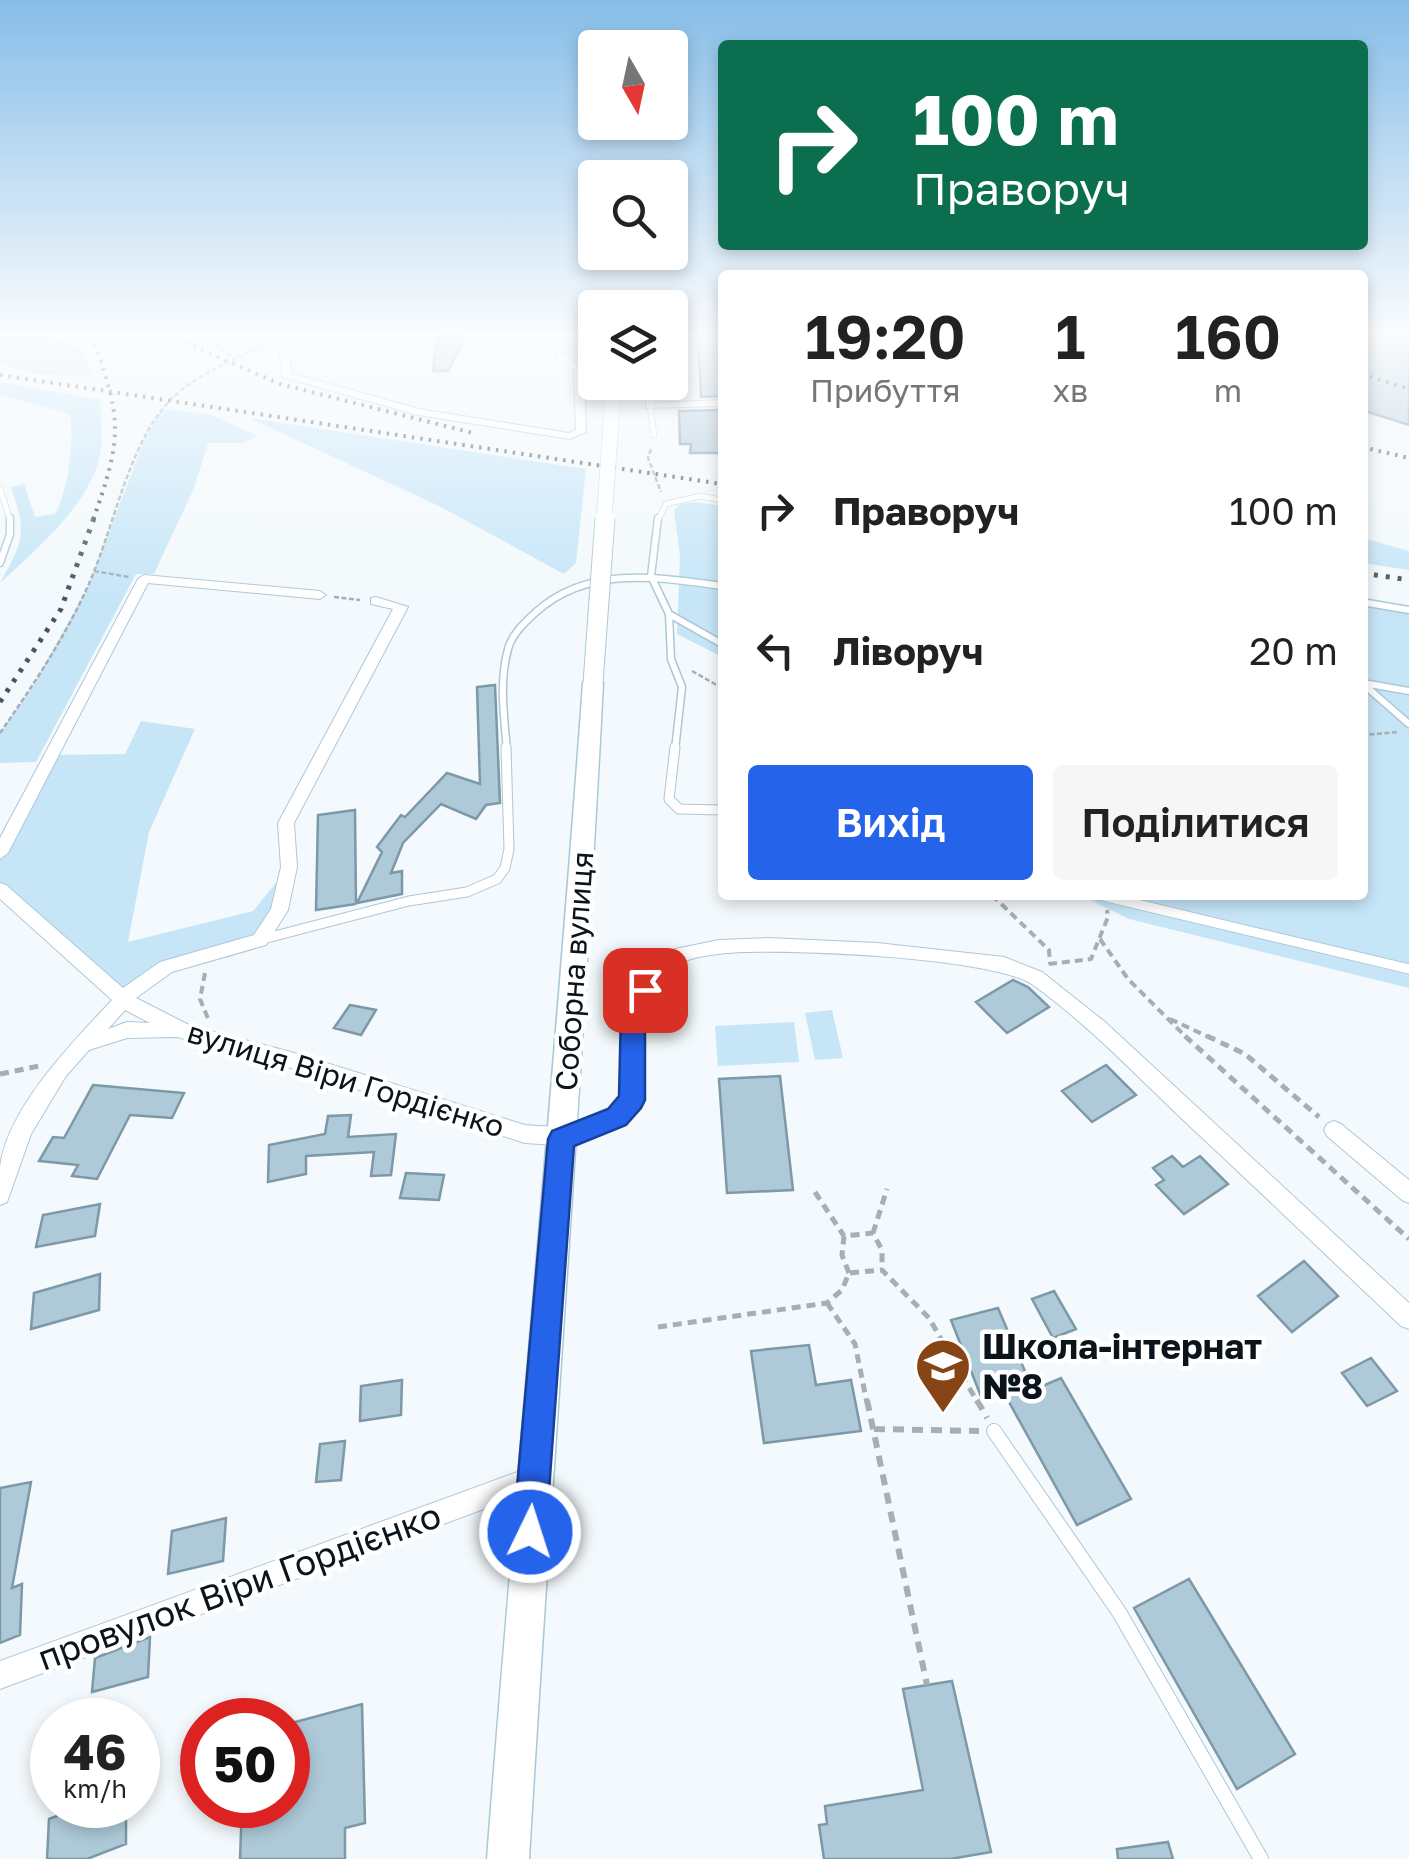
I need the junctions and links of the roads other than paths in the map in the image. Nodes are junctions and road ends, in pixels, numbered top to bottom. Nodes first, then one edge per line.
1 (486, 423) edge
2 (581, 423) edge
3 (611, 423) edge
4 (652, 423) edge
5 (654, 434) dead end
6 (0, 488) edge
7 (718, 499) edge
8 (0, 564) edge
9 (651, 576) junction
10 (718, 585) edge
11 (320, 595) road end
12 (376, 602) road end
13 (1368, 603) edge
14 (1409, 610) edge
15 (670, 614) junction
16 (718, 642) edge
17 (1368, 684) edge
18 (1368, 687) edge
19 (1409, 690) edge
20 (1409, 727) edge
21 (718, 810) edge
22 (0, 854) edge
23 (0, 889) edge
24 (1114, 900) edge
25 (260, 940) junction
26 (1409, 969) edge
27 (125, 1001) junction
28 (187, 1034) junction
29 (72, 1056) junction
30 (1334, 1130) road end
31 (562, 1139) junction
32 (1409, 1193) edge
33 (0, 1195) edge
34 (1409, 1318) edge
35 (994, 1431) road end
36 (534, 1478) junction
37 (0, 1675) edge
38 (508, 1859) edge
39 (1262, 1859) edge

1 - 2 street
3 - 31 main road, Соборна вулиця, bridge
4 - 5 lane
6 - 8 lane
7 - 9 lane
9 - 10 lane
9 - 15 lane
9 - 25 lane
11 - 22 street
12 - 25 street
13 - 14 lane
15 - 16 lane
15 - 21 lane
17 - 19 lane
18 - 20 lane
23 - 27 street, вулиця Віри Гордієнко
24 - 26 lane
25 - 27 street
27 - 28 street, вулиця Віри Гордієнко
27 - 29 street
28 - 29 street
28 - 31 street, вулиця Віри Гордієнко
29 - 33 street
30 - 32 street
31 - 34 street
31 - 36 main road, Соборна вулиця
35 - 39 lane
36 - 37 street, провулок Віри Гордієнко
36 - 38 main road, Соборна вулиця

